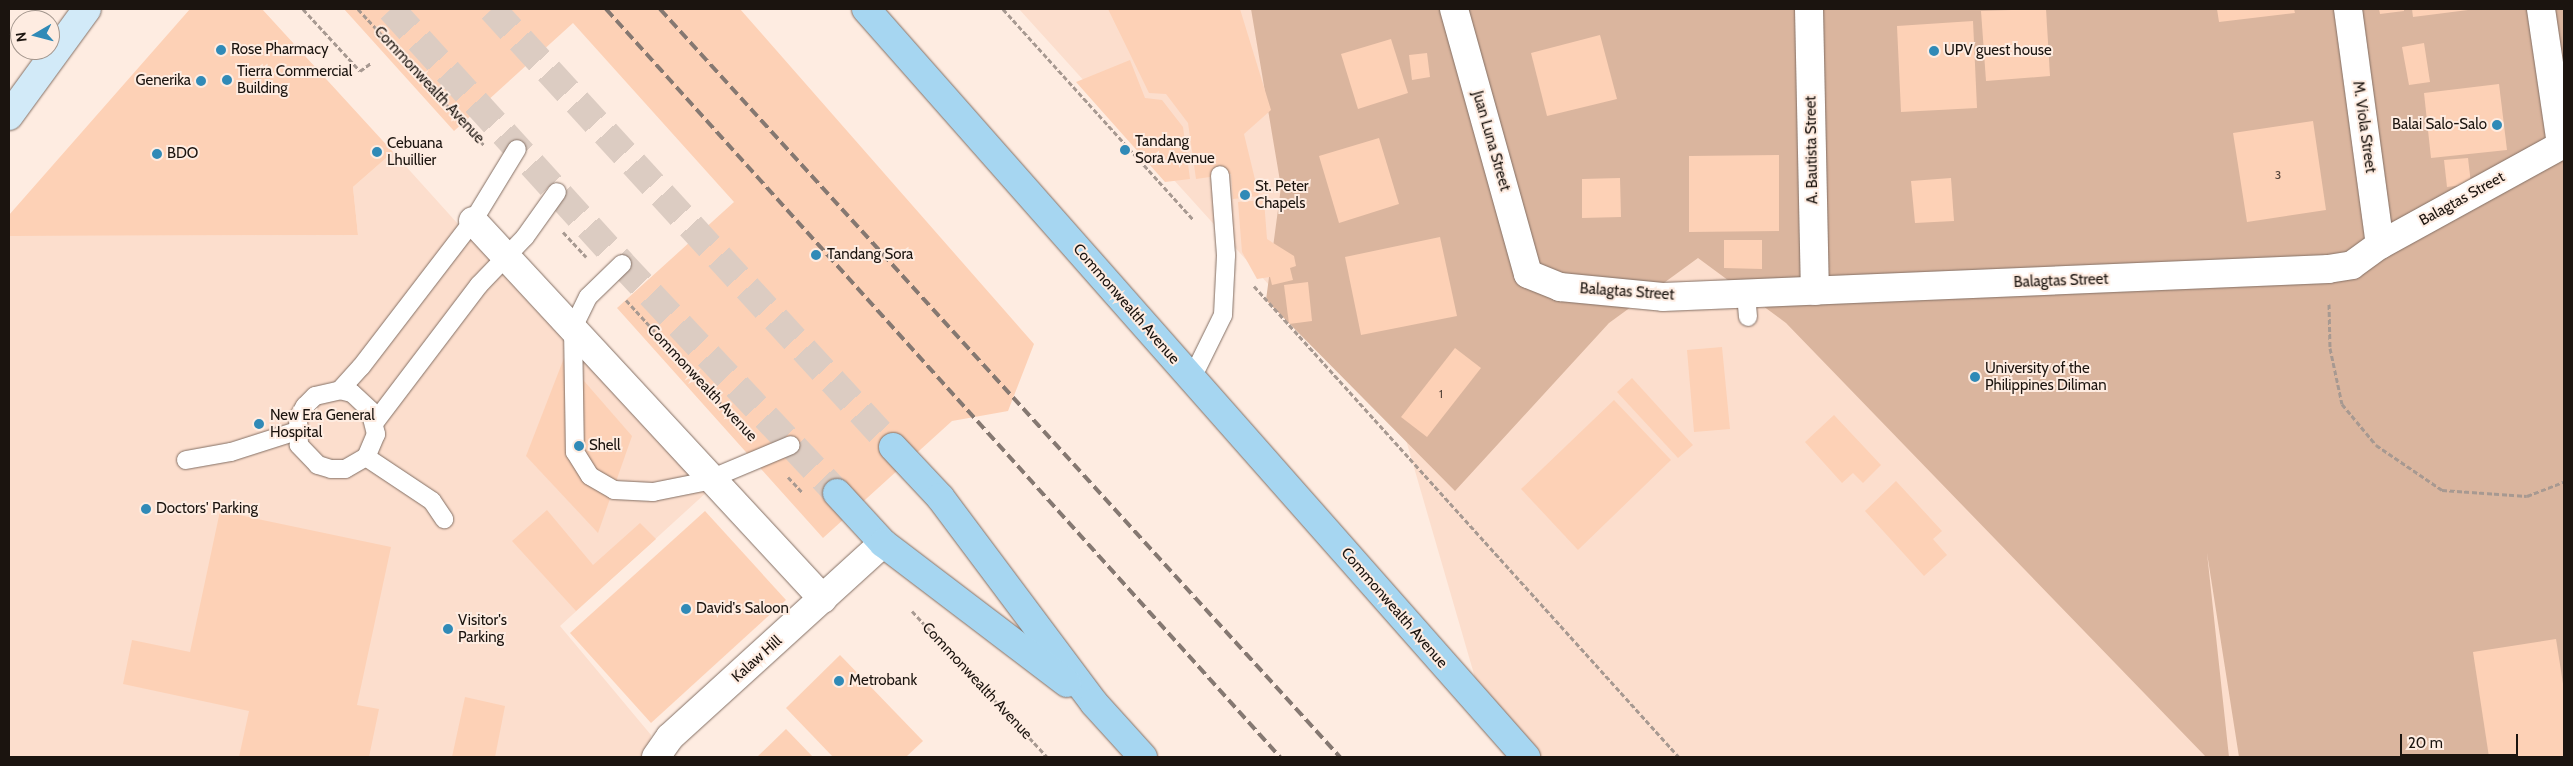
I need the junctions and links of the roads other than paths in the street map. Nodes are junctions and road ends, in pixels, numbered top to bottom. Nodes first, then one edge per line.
1 (87, 9) edge
2 (866, 9) edge
3 (1454, 9) edge
4 (1809, 9) edge
5 (2348, 9) edge
6 (2541, 9) edge
7 (9, 116) edge
8 (2562, 144) edge
9 (517, 149) dead end
10 (1220, 175) dead end
11 (557, 192) dead end
12 (473, 221) junction
13 (2380, 245) junction
14 (508, 256) junction
15 (622, 264) dead end
16 (1528, 274) joint
17 (1815, 291) junction
18 (573, 328) junction
19 (1192, 378) junction
20 (340, 390) junction
21 (375, 422) junction
22 (297, 431) junction
23 (791, 445) dead end
24 (893, 446) tunnel mouth
25 (366, 457) junction
26 (186, 460) dead end
27 (709, 479) junction
28 (837, 493) tunnel mouth
29 (444, 519) dead end
30 (883, 543) junction
31 (823, 600) junction
32 (1094, 703) junction
33 (656, 757) edge
34 (1143, 757) edge
35 (1526, 757) edge

1 - 7 main road
2 - 19 main road, Commonwealth Avenue
3 - 16 street, Juan Luna Street
4 - 17 street, A. Bautista Street
5 - 13 street, M. Viola Street
6 - 8 street
8 - 13 street, Balagtas Street
9 - 12 lane
10 - 19 lane
11 - 14 lane
12 - 14 street
12 - 20 lane
13 - 17 street, Balagtas Street
14 - 18 street
14 - 21 lane
15 - 18 lane
16 - 17 street, Balagtas Street
18 - 27 street
18 - 27 lane
19 - 35 main road, Commonwealth Avenue
20 - 21 lane
20 - 22 lane
21 - 25 lane
22 - 25 lane
22 - 26 lane
23 - 27 lane
24 - 32 main road
25 - 29 lane
27 - 31 street
28 - 30 main road
30 - 31 street, Kalaw Hill
30 - 32 main road
31 - 33 street, Kalaw Hill
32 - 34 main road

